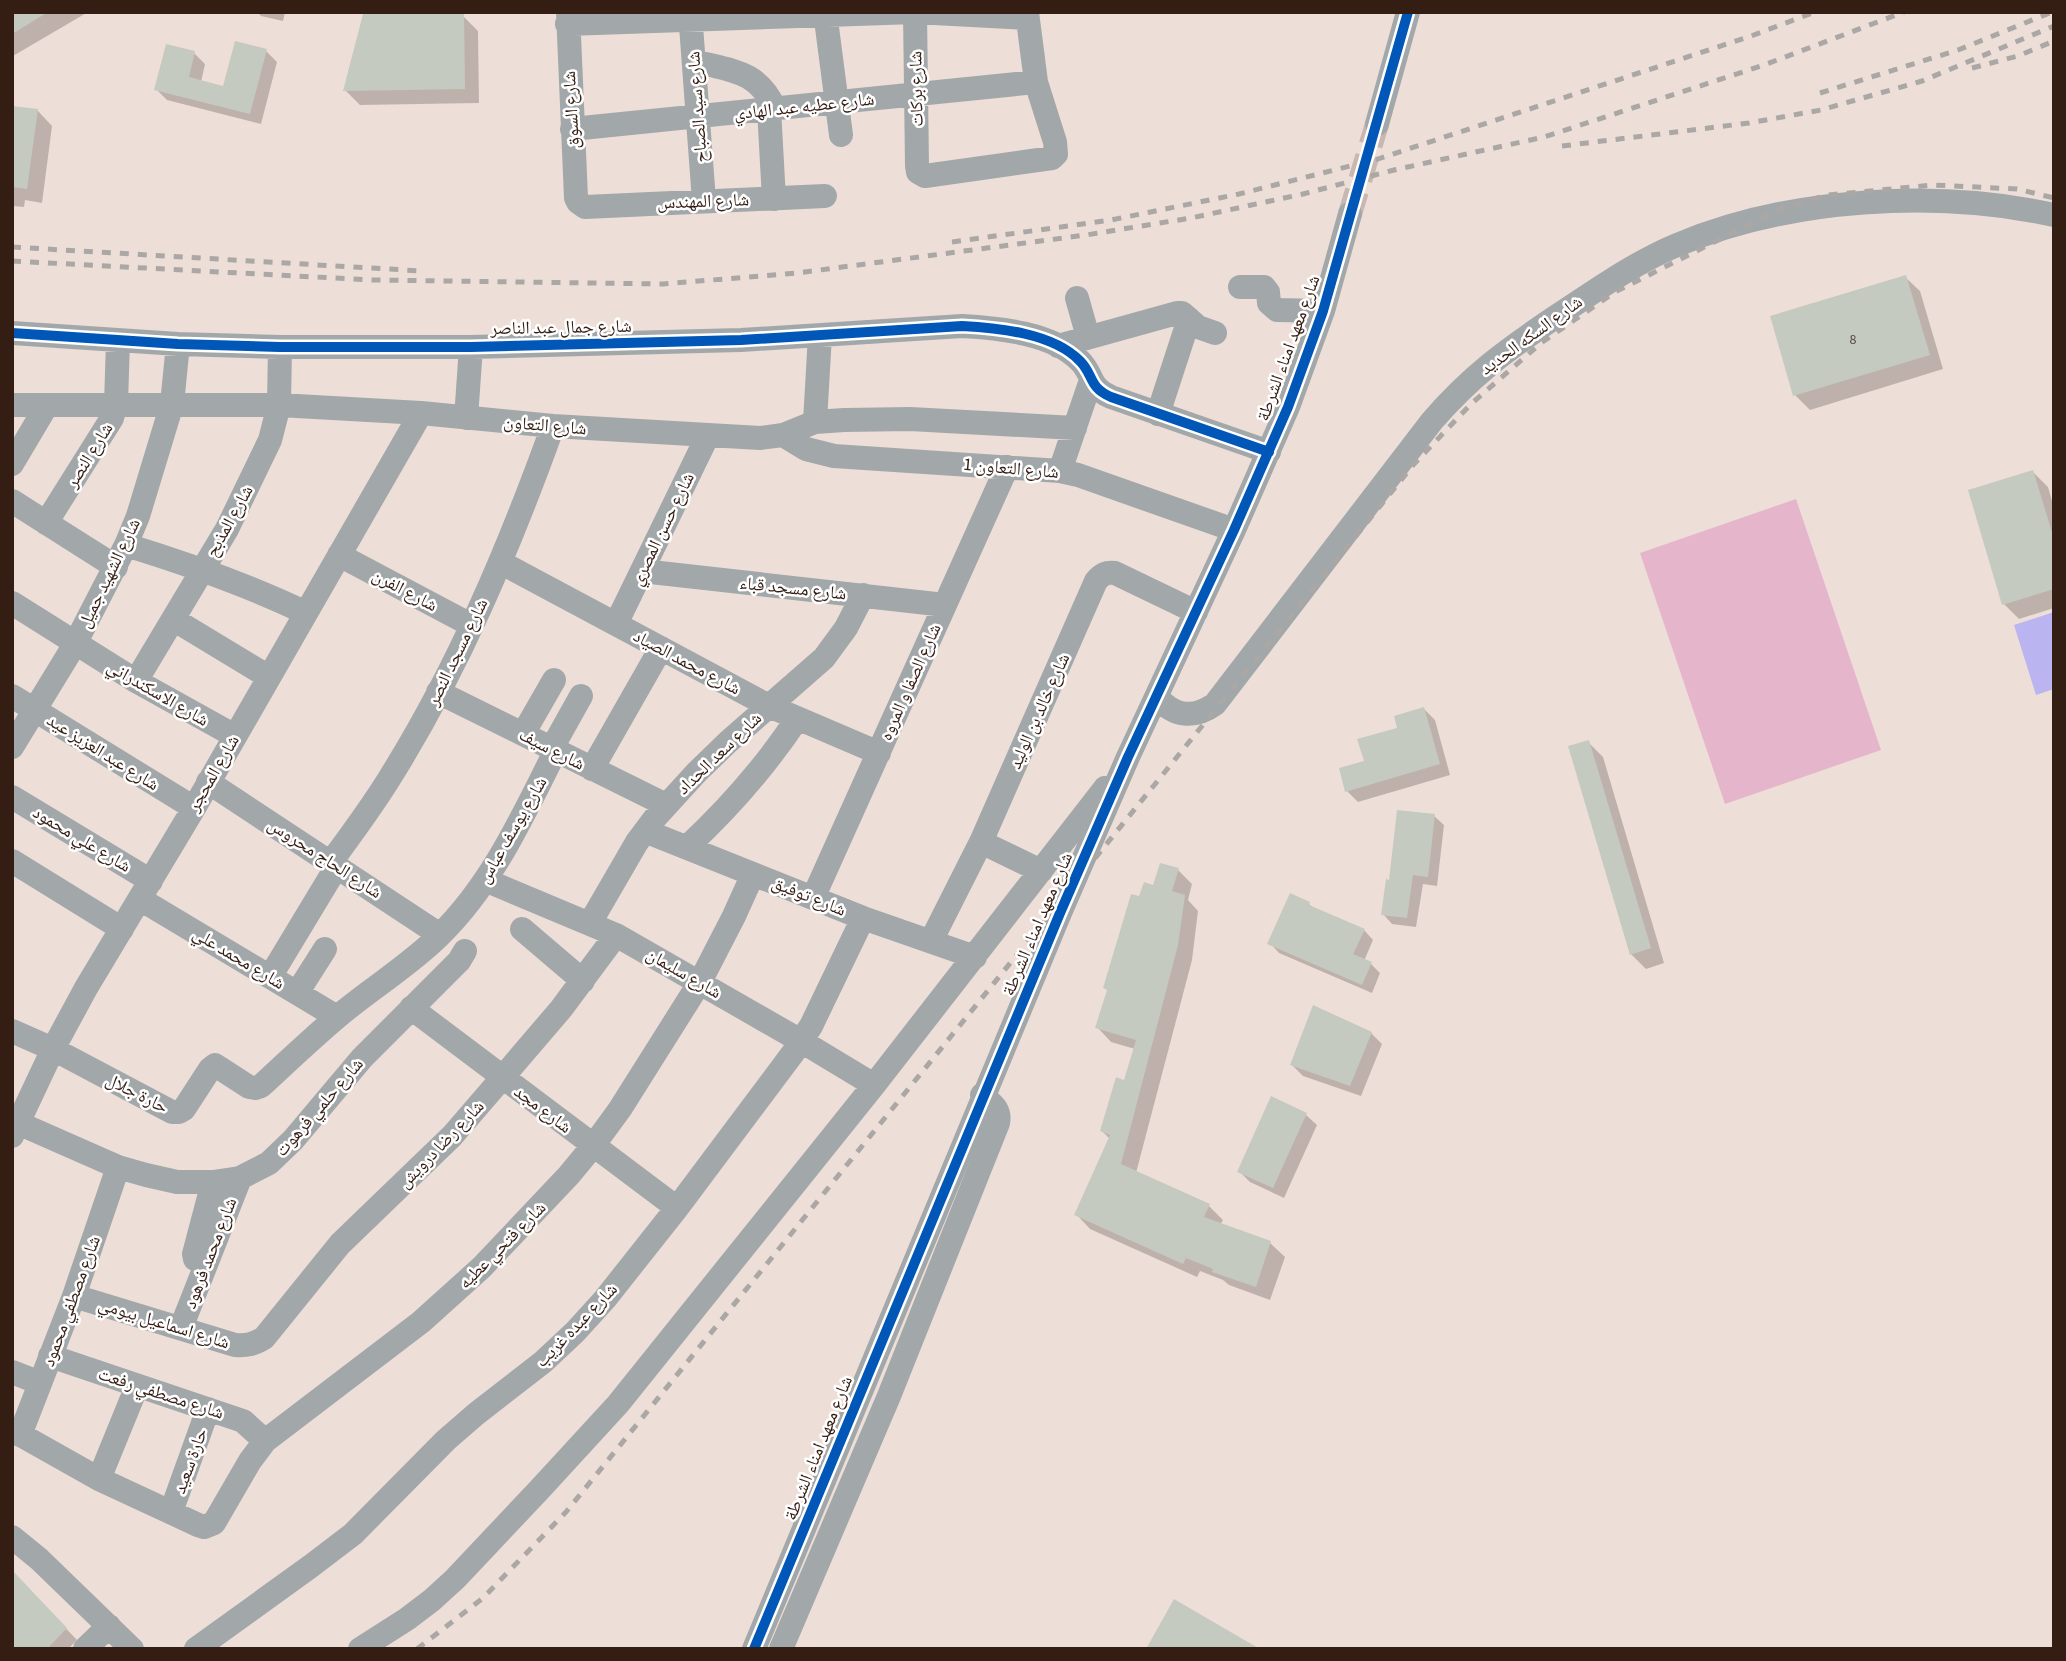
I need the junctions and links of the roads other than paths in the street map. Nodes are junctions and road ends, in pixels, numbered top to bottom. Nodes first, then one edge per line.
1 (915, 12) edge
2 (1408, 12) edge
3 (825, 14) edge
4 (1027, 15) edge
5 (690, 16) edge
6 (567, 18) edge
7 (694, 61) junction
8 (1036, 82) junction
9 (916, 94) junction
10 (837, 102) junction
11 (772, 109) junction
12 (697, 116) junction
13 (1377, 124) tunnel mouth
14 (572, 129) junction
15 (841, 135) dead end
16 (825, 196) dead end
17 (774, 199) junction
18 (704, 201) junction
19 (581, 205) joint
20 (1350, 214) tunnel mouth
21 (2054, 215) edge
22 (1240, 287) dead end
23 (1077, 298) dead end
24 (1323, 311) junction
25 (1189, 319) junction
26 (12, 333) edge
27 (1215, 333) dead end
28 (820, 335) junction
29 (1088, 337) junction
30 (118, 341) junction
31 (178, 344) junction
32 (1058, 345) junction
33 (280, 347) junction
34 (471, 347) junction
35 (1091, 380) junction
36 (116, 404) junction
37 (172, 404) junction
38 (12, 405) edge
39 (47, 405) junction
40 (279, 405) junction
41 (421, 413) junction
42 (1158, 414) junction
43 (466, 418) junction
44 (816, 422) junction
45 (552, 426) junction
46 (1075, 428) junction
47 (708, 435) junction
48 (783, 435) junction
49 (1269, 452) junction
50 (12, 464) edge
51 (1007, 467) junction
52 (1060, 471) junction
53 (12, 501) edge
54 (46, 523) junction
55 (1234, 530) junction
56 (339, 555) junction
57 (121, 556) junction
58 (500, 562) junction
59 (203, 569) junction
60 (642, 572) junction
61 (863, 596) junction
62 (12, 603) edge
63 (945, 605) junction
64 (1196, 612) junction
65 (306, 613) junction
66 (173, 619) junction
67 (616, 624) junction
68 (471, 625) junction
69 (75, 644) junction
70 (661, 648) junction
71 (269, 677) junction
72 (554, 680) dead end
73 (136, 681) junction
74 (438, 692) junction
75 (12, 696) edge
76 (581, 696) dead end
77 (1157, 697) junction
78 (769, 706) junction
79 (34, 710) junction
80 (797, 719) junction
81 (523, 734) junction
82 (235, 736) junction
83 (12, 747) edge
84 (554, 749) junction
85 (878, 753) junction
86 (1129, 757) junction
87 (592, 769) junction
88 (208, 782) junction
89 (12, 796) edge
90 (666, 806) junction
91 (194, 808) junction
92 (645, 831) junction
93 (981, 842) junction
94 (687, 847) junction
95 (12, 861) edge
96 (334, 864) junction
97 (1041, 871) junction
98 (753, 874) junction
99 (485, 880) junction
100 (146, 890) junction
101 (813, 898) junction
102 (863, 918) junction
103 (590, 923) junction
104 (122, 929) junction
105 (522, 929) dead end
106 (440, 935) junction
107 (616, 935) junction
108 (931, 941) junction
109 (325, 949) dead end
110 (465, 951) dead end
111 (975, 957) junction
112 (270, 977) junction
113 (583, 981) junction
114 (700, 982) junction
115 (297, 993) junction
116 (411, 1008) junction
117 (337, 1017) junction
118 (12, 1031) edge
119 (802, 1041) junction
120 (53, 1049) junction
121 (502, 1078) junction
122 (874, 1085) junction
123 (982, 1095) junction
124 (15, 1130) edge
125 (593, 1146) junction
126 (118, 1167) junction
127 (240, 1178) junction
128 (213, 1182) junction
129 (677, 1208) junction
130 (206, 1264) junction
131 (74, 1296) junction
132 (181, 1328) junction
133 (255, 1343) joint
134 (51, 1356) junction
135 (12, 1372) edge
136 (40, 1383) junction
137 (137, 1386) junction
138 (208, 1409) junction
139 (16, 1432) edge
140 (265, 1441) junction
141 (99, 1479) junction
142 (171, 1512) junction
143 (12, 1537) edge
144 (794, 1553) junction
145 (816, 1564) junction
146 (109, 1626) junction
147 (85, 1649) edge
148 (132, 1649) edge
149 (196, 1649) edge
150 (360, 1649) edge
151 (754, 1649) edge
152 (781, 1649) edge

1 - 3 street
1 - 4 street
1 - 9 street, شارع بركات
2 - 13 street
3 - 5 street
3 - 10 street
4 - 8 street
5 - 6 street
5 - 7 street, شارع سيد الصباح
6 - 14 street, شارع السوق
7 - 11 street
7 - 12 street, شارع سيد الصباح
8 - 9 street, شارع عطيه عبد الهادي
8 - 9 street, شارع بركات
9 - 10 street, شارع عطيه عبد الهادي
10 - 11 street, شارع عطيه عبد الهادي
10 - 15 street
11 - 12 street, شارع عطيه عبد الهادي
11 - 17 street
12 - 14 street, شارع عطيه عبد الهادي
12 - 18 street, شارع سيد الصباح
14 - 19 street, شارع السوق
16 - 17 street, شارع المهندس
17 - 18 street, شارع المهندس
18 - 19 street, شارع المهندس
20 - 24 street, شارع معهد امناء الشرطة
21 - 77 street, شارع السكه الحديد
22 - 24 street
23 - 29 street
24 - 49 street, شارع معهد امناء الشرطة
25 - 27 street
25 - 29 street
25 - 42 street
26 - 30 street, شارع جمال عبد الناصر
28 - 32 street, شارع جمال عبد الناصر
28 - 34 street, شارع جمال عبد الناصر
28 - 44 street
29 - 32 street
30 - 31 street, شارع جمال عبد الناصر
30 - 36 street, شارع النصر
31 - 33 street, شارع جمال عبد الناصر
31 - 37 street, شارع الشهيد جميل
32 - 35 street, شارع جمال عبد الناصر
33 - 34 street, شارع جمال عبد الناصر
33 - 40 street, شارع المذبح
34 - 43 street
35 - 42 street, شارع جمال عبد الناصر
35 - 46 street
36 - 37 street, شارع التعاون
36 - 39 street, شارع التعاون
36 - 54 street, شارع النصر
37 - 40 street, شارع التعاون
37 - 57 street, شارع الشهيد جميل
38 - 39 street, شارع التعاون
39 - 50 street
40 - 41 street, شارع التعاون
40 - 59 street, شارع المذبح
41 - 43 street, شارع التعاون
41 - 56 street, شارع المحجر
42 - 49 street, شارع جمال عبد الناصر
43 - 45 street, شارع التعاون
44 - 46 street, شارع التعاون
44 - 48 street, شارع التعاون
45 - 47 street, شارع التعاون
45 - 58 street, شارع مسجد النصر
46 - 52 street
47 - 48 street, شارع التعاون
47 - 60 street, شارع حسن المصري
48 - 51 street, شارع التعاون 1
49 - 55 street, شارع معهد امناء الشرطة
51 - 52 street, شارع التعاون 1
51 - 63 street, شارع الصفا و المروه
52 - 55 street, شارع التعاون 1
53 - 54 street
54 - 57 street
55 - 64 street, شارع معهد امناء الشرطة
56 - 65 street, شارع المحجر
56 - 68 street, شارع الفرن
57 - 59 street
57 - 69 street, شارع الشهيد جميل
58 - 67 street, شارع محمد الصياد
58 - 68 street, شارع مسجد النصر
59 - 65 street
59 - 66 street, شارع المذبح
60 - 61 street, شارع مسجد قباء
60 - 67 street, شارع حسن المصري
61 - 63 street, شارع مسجد قباء
61 - 78 street, شارع سعد الحداد
62 - 69 street, شارع الاسكندراني
63 - 85 street, شارع الصفا و المروه
64 - 77 street, شارع معهد امناء الشرطة
64 - 93 street, شارع خالد بن الوليد
65 - 71 street, شارع المحجر
66 - 71 street
66 - 73 street, شارع المذبح
67 - 70 street, شارع محمد الصياد
68 - 74 street, شارع مسجد النصر
69 - 73 street, شارع الاسكندراني
69 - 79 street, شارع الشهيد جميل
70 - 78 street, شارع محمد الصياد
70 - 87 street
71 - 82 street, شارع المحجر
72 - 81 street
73 - 82 street, شارع الاسكندراني
74 - 81 street, شارع سيف
74 - 96 street, شارع مسجد النصر
75 - 79 street, شارع عبد العزيز عيد
76 - 84 street, شارع يوسف عباس
77 - 86 street, شارع معهد امناء الشرطة
78 - 80 street, شارع محمد الصياد
78 - 90 street, شارع سعد الحداد
79 - 83 street, شارع الشهيد جميل
79 - 91 street, شارع عبد العزيز عيد
80 - 85 street, شارع محمد الصياد
80 - 94 street
81 - 84 street, شارع سيف
82 - 88 street, شارع المحجر
84 - 87 street, شارع سيف
84 - 99 street, شارع يوسف عباس
85 - 101 street, شارع الصفا و المروه
86 - 97 street
86 - 123 street, شارع معهد امناء الشرطة
87 - 90 street, شارع سيف
88 - 91 street, شارع المحجر
88 - 96 street, شارع الحاج محروس
89 - 100 street, شارع علي محمود
90 - 92 street, شارع سعد الحداد
91 - 100 street, شارع المحجر
92 - 94 street, شارع توفيق
92 - 103 street, شارع سعد الحداد
93 - 97 street
93 - 108 street, شارع خالد بن الوليد
94 - 98 street, شارع توفيق
95 - 104 street
96 - 106 street, شارع الحاج محروس
96 - 112 street, شارع مسجد النصر
97 - 111 street
98 - 101 street, شارع توفيق
98 - 114 street, شارع فتحي عطيه
99 - 103 street, شارع سليمان
99 - 106 street, شارع يوسف عباس
100 - 104 street, شارع المحجر
100 - 112 street, شارع محمد علي
101 - 102 street, شارع توفيق
102 - 108 street, شارع توفيق
102 - 119 street, شارع عبده غريب
103 - 107 street, شارع سليمان
104 - 120 street, شارع المحجر
105 - 113 street
106 - 117 street, شارع يوسف عباس
107 - 113 street, شارع رضا درويش
107 - 114 street, شارع سليمان
108 - 111 street, شارع توفيق
109 - 115 street
110 - 116 street, شارع حلمي فرهوت
111 - 122 street
112 - 115 street, شارع محمد علي
113 - 121 street, شارع رضا درويش
114 - 119 street, شارع سليمان
114 - 125 street, شارع فتحي عطيه
115 - 117 street, شارع محمد علي
116 - 121 street, شارع مجد
116 - 127 street, شارع حلمي فرهوت
117 - 120 street, حارة جلال
118 - 120 street
119 - 122 street, شارع سليمان
119 - 129 street, شارع عبده غريب
120 - 124 street, شارع المحجر
121 - 125 street, شارع مجد
121 - 133 street, شارع رضا درويش
122 - 150 street
123 - 144 street, شارع معهد امناء الشرطة
123 - 145 street
124 - 126 street, شارع حلمي فرهوت
125 - 129 street, شارع مجد
125 - 140 street, شارع فتحي عطيه
126 - 128 street, شارع حلمي فرهوت
126 - 131 street, شارع مصطفي محمود
127 - 128 street, شارع حلمي فرهوت
127 - 130 street, شارع محمد فرهود
128 - 130 street
129 - 149 street, شارع عبده غريب
130 - 132 street, شارع محمد فرهود
131 - 132 street, شارع اسماعيل بيومي
131 - 134 street, شارع مصطفي محمود
132 - 133 street, شارع اسماعيل بيومي
134 - 136 street, شارع مصطفي محمود
134 - 137 street, شارع مصطفي رفعت
135 - 136 street
136 - 139 street, شارع مصطفي محمود
137 - 138 street, شارع مصطفي رفعت
137 - 141 street
138 - 140 street, شارع مصطفي رفعت
138 - 142 street, حارة سعيد
139 - 141 street, شارع فتحي عطيه
140 - 142 street, شارع فتحي عطيه
141 - 142 street, شارع فتحي عطيه
143 - 146 street
144 - 145 street
144 - 151 street, شارع معهد امناء الشرطة
145 - 152 street
146 - 147 street
146 - 148 street

